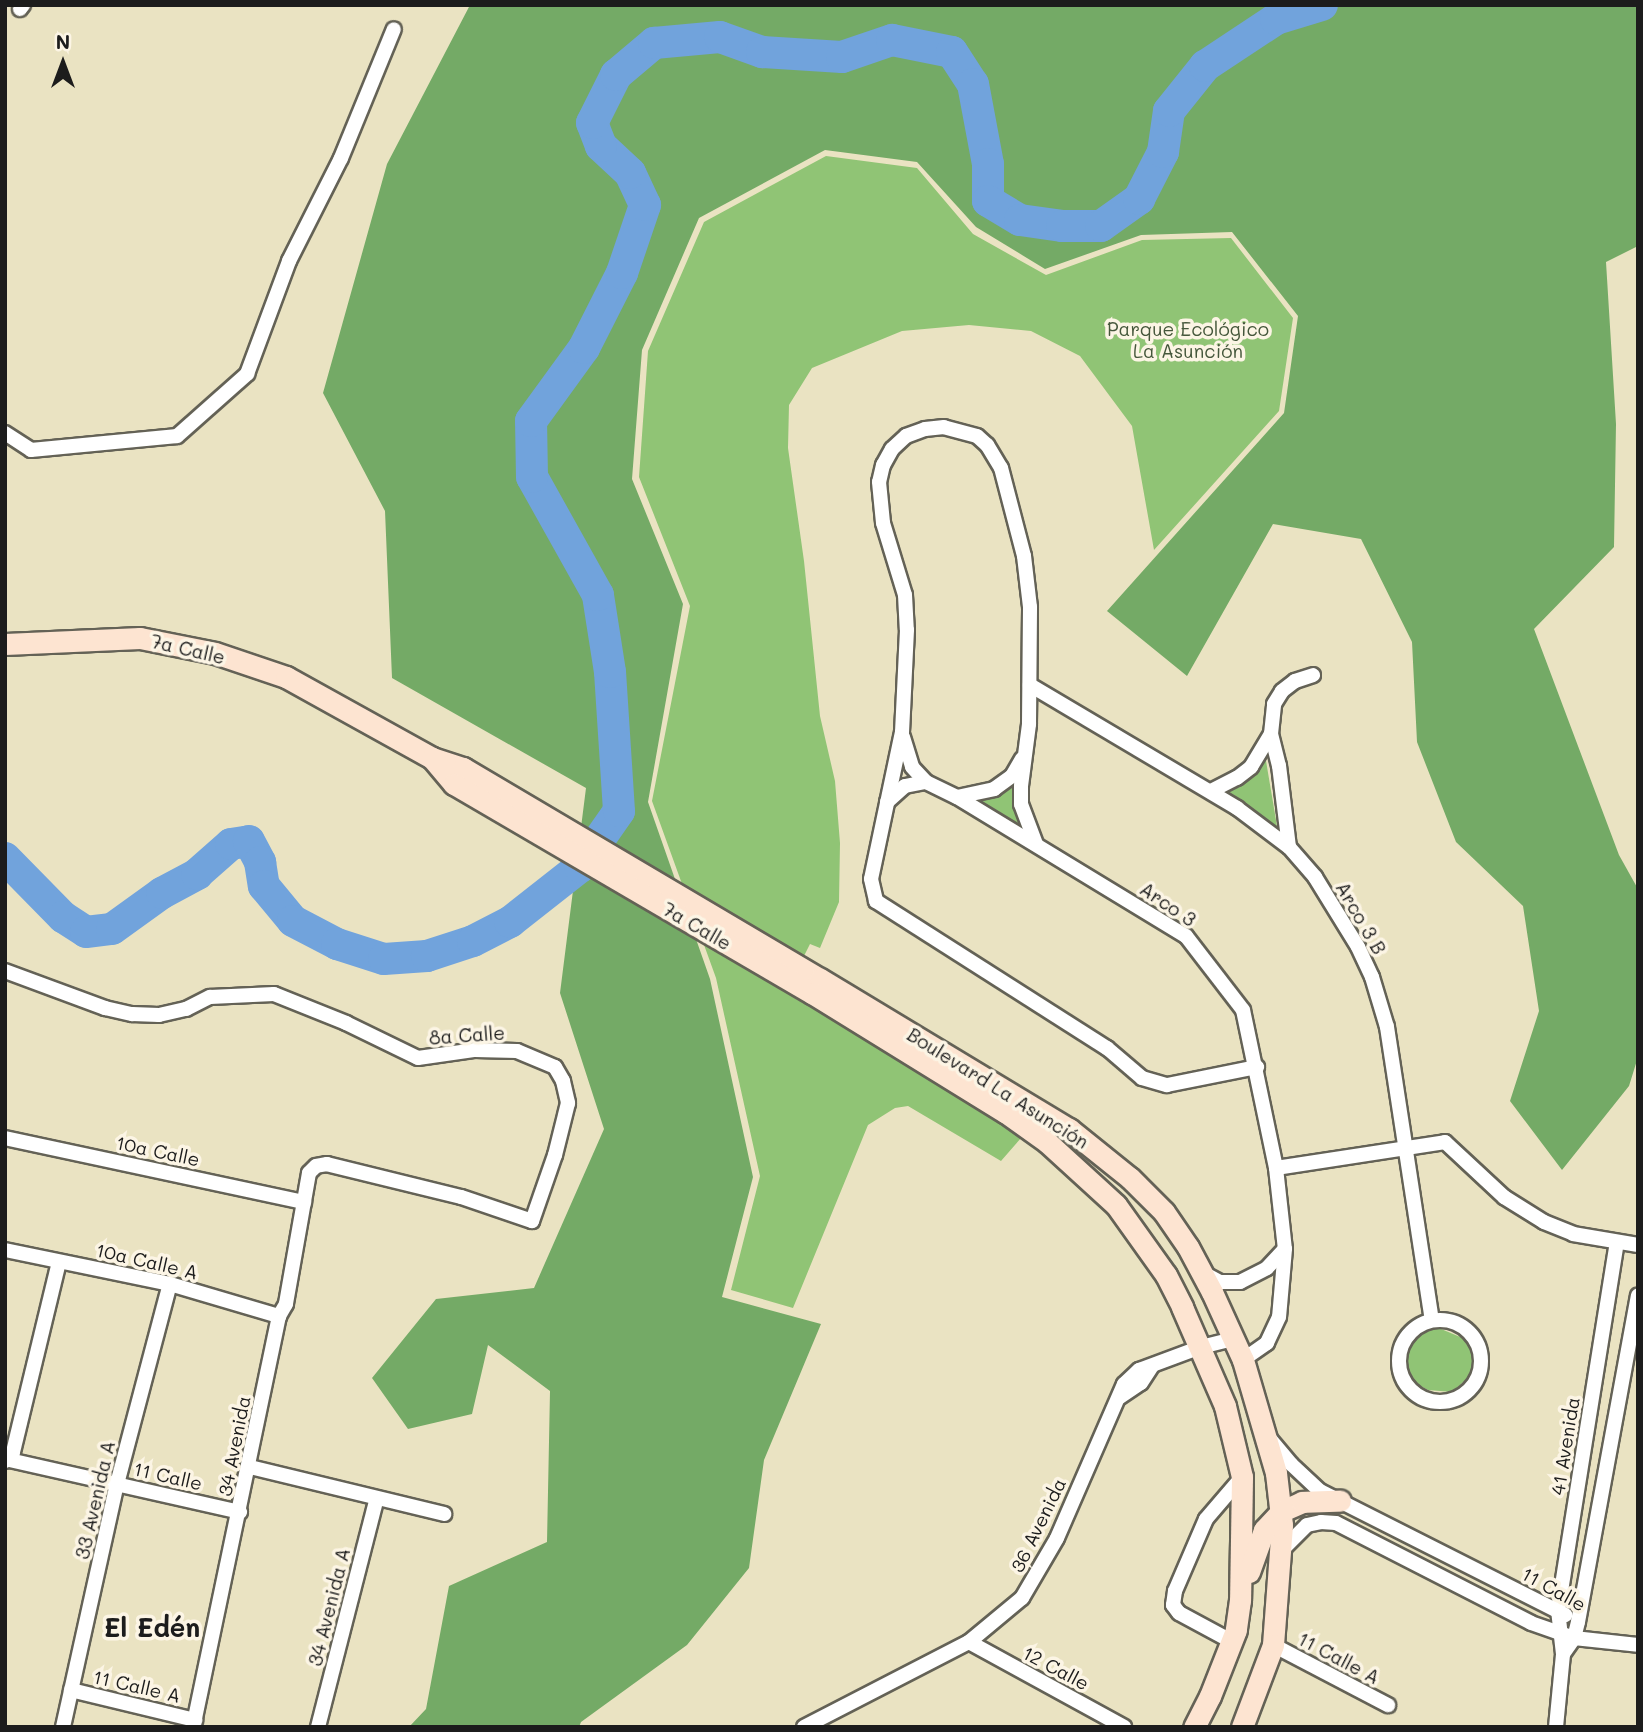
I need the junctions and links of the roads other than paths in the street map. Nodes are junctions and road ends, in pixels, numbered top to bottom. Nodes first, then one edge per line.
1 (394, 29) dead end
2 (5, 433) edge
3 (5, 644) edge
4 (1314, 675) dead end
5 (1030, 685) junction
6 (902, 732) junction
7 (1270, 734) junction
8 (1025, 755) junction
9 (926, 782) junction
10 (1211, 791) junction
11 (957, 797) junction
12 (887, 802) junction
13 (1036, 845) junction
14 (1289, 847) junction
15 (5, 971) edge
16 (816, 986) junction
17 (1257, 1067) junction
18 (967, 1089) joint
19 (5, 1138) edge
20 (1404, 1148) junction
21 (1276, 1168) junction
22 (309, 1173) joint
23 (304, 1202) junction
24 (1116, 1205) junction
25 (1164, 1212) junction
26 (1617, 1243) junction
27 (1638, 1245) edge
28 (1285, 1249) junction
29 (5, 1250) edge
30 (59, 1262) junction
31 (1202, 1273) junction
32 (170, 1284) junction
33 (1638, 1295) edge
34 (279, 1316) junction
35 (1432, 1320) junction
36 (1234, 1339) junction
37 (1201, 1347) junction
38 (1242, 1360) junction
39 (1266, 1434) junction
40 (6, 1460) edge
41 (250, 1467) junction
42 (1242, 1476) junction
43 (117, 1485) junction
44 (377, 1498) junction
45 (1340, 1501) junction
46 (1282, 1511) junction
47 (240, 1512) junction
48 (444, 1514) dead end
49 (1282, 1550) junction
50 (1240, 1600) junction
51 (1558, 1610) junction
52 (1578, 1622) junction
53 (1558, 1633) junction
54 (1574, 1638) junction
55 (1597, 1639) junction
56 (1231, 1641) junction
57 (969, 1643) junction
58 (1273, 1645) junction
59 (1638, 1645) edge
60 (1563, 1654) junction
61 (71, 1690) junction
62 (1388, 1705) dead end
63 (194, 1723) edge
64 (63, 1727) edge
65 (318, 1727) edge
66 (804, 1727) edge
67 (1124, 1727) edge
68 (1194, 1727) edge
69 (1242, 1727) edge
70 (1556, 1727) edge

1 - 2 street
3 - 16 main road, 7a Calle
4 - 7 street
5 - 6 street
5 - 8 street
5 - 10 street, Arco 3 B
6 - 9 street
6 - 12 street
7 - 10 street
7 - 14 street
8 - 11 street
8 - 13 street
9 - 11 street, Arco 3
9 - 12 street
10 - 14 street, Arco 3 B
11 - 13 street, Arco 3
12 - 17 street
13 - 17 street, Arco 3
14 - 20 street, Arco 3 B
15 - 22 street, 8a Calle
16 - 18 main road, 7a Calle
16 - 25 main road, Boulevard La Asunción
17 - 21 street, Arco 3
18 - 24 main road, Boulevard La Asunción
19 - 23 street, 10a Calle
20 - 21 street
20 - 26 street
20 - 35 street, Arco 3 B
21 - 28 street, Arco 3
22 - 23 street, 34 Avenida
23 - 34 street, 34 Avenida
24 - 25 main road
24 - 37 main road, Boulevard La Asunción
25 - 31 main road, Boulevard La Asunción
26 - 27 street
26 - 51 street, 41 Avenida
28 - 31 street
28 - 38 street, Arco 3
29 - 30 street, 10a Calle A
30 - 32 street, 10a Calle A
30 - 40 street
31 - 36 main road, Boulevard La Asunción
32 - 34 street, 10a Calle A
32 - 43 street, 33 Avenida A
33 - 52 street, 41 Avenida
34 - 41 street, 34 Avenida
35 - 35 street
36 - 37 street
36 - 38 main road, Boulevard La Asunción
37 - 42 main road, Boulevard La Asunción
37 - 57 street, 36 Avenida
38 - 39 main road, Boulevard La Asunción
39 - 45 street, 11 Calle
39 - 46 main road, Boulevard La Asunción
40 - 43 street, 11 Calle
41 - 44 street
41 - 47 street, 34 Avenida
42 - 50 main road, Boulevard La Asunción
42 - 56 street
43 - 47 street, 11 Calle
43 - 61 street, 33 Avenida A
44 - 48 street
44 - 65 street, 34 Avenida A
45 - 46 main road
45 - 51 street, 11 Calle
46 - 49 main road, Boulevard La Asunción
46 - 50 main road
47 - 63 street, 34 Avenida
49 - 53 street, 11 Calle
49 - 58 main road, Boulevard La Asunción
50 - 56 main road, Boulevard La Asunción
51 - 52 street, 11 Calle
51 - 53 street, 41 Avenida
52 - 54 street, 41 Avenida
52 - 55 street, 11 Calle
53 - 54 street, 11 Calle
53 - 60 street, 41 Avenida
54 - 55 street, 11 Calle
54 - 60 street, 41 Avenida
55 - 59 street
56 - 68 main road, Boulevard La Asunción
57 - 66 street, 36 Avenida
57 - 67 street, 12 Calle
58 - 62 street, 11 Calle A
58 - 69 main road, Boulevard La Asunción
60 - 70 street, 41 Avenida
61 - 63 street, 11 Calle A
61 - 64 street, 33 Avenida A

